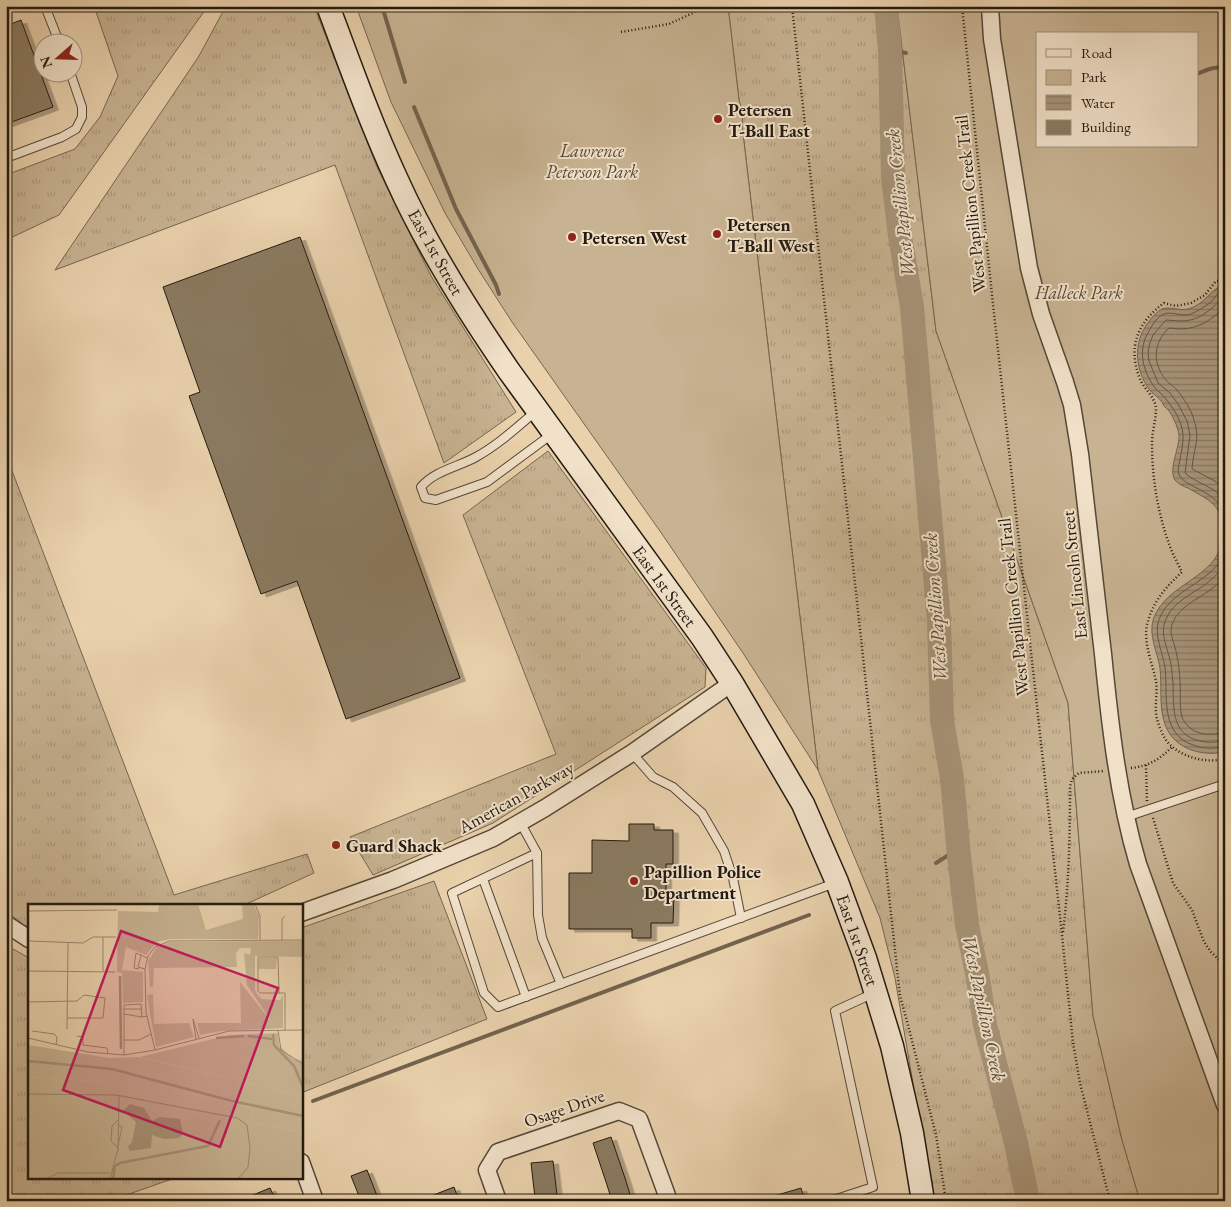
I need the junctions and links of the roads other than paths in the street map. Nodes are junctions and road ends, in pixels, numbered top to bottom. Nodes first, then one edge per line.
1 (45, 6) edge
2 (328, 6) edge
3 (990, 6) edge
4 (55, 32) edge
5 (74, 82) edge
6 (6, 158) edge
7 (538, 410) junction
8 (554, 432) junction
9 (732, 683) junction
10 (632, 753) junction
11 (1225, 784) edge
12 (1126, 816) junction
13 (520, 822) junction
14 (537, 853) junction
15 (482, 879) junction
16 (837, 882) junction
17 (302, 913) edge
18 (741, 918) junction
19 (6, 924) edge
20 (28, 938) edge
21 (561, 984) junction
22 (876, 992) junction
23 (526, 997) junction
24 (1225, 1105) edge
25 (302, 1165) edge
26 (315, 1201) edge
27 (498, 1201) edge
28 (669, 1201) edge
29 (830, 1201) edge
30 (923, 1201) edge

1 - 4 lane
2 - 7 main road, East 1st Street
3 - 12 street, East Lincoln Street
5 - 6 lane
7 - 8 main road, East 1st Street
7 - 8 lane
8 - 9 main road, East 1st Street
9 - 10 street, American Parkway
9 - 16 main road, East 1st Street
10 - 13 street, American Parkway
10 - 18 lane
11 - 12 lane
12 - 24 street, East Lincoln Street
13 - 14 lane
13 - 17 street, American Parkway
14 - 15 lane
14 - 21 lane
15 - 23 lane
15 - 23 lane
16 - 18 lane
16 - 22 main road, East 1st Street
18 - 21 lane
19 - 20 street
21 - 23 lane
22 - 29 lane
22 - 30 main road, East 1st Street
25 - 26 street
27 - 28 street, Osage Drive

